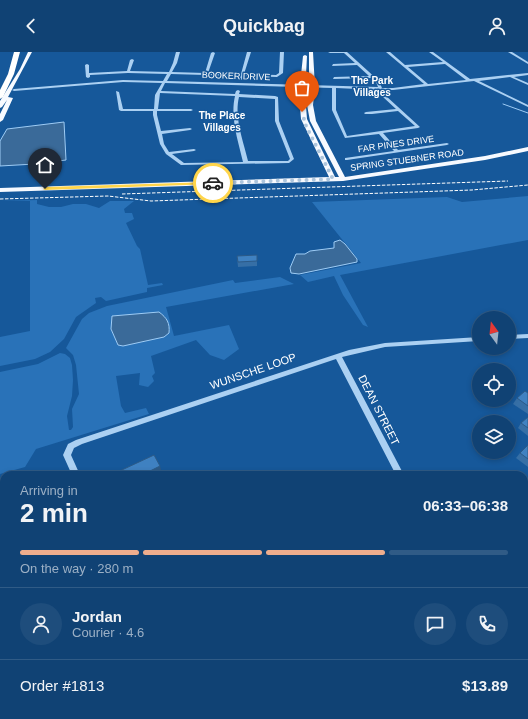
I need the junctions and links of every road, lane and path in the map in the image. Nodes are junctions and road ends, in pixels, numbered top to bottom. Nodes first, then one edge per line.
1 (11, 52) edge
2 (17, 52) edge
3 (30, 52) edge
4 (178, 52) edge
5 (249, 52) edge
6 (282, 52) edge
7 (306, 52) edge
8 (312, 52) edge
9 (330, 52) edge
10 (345, 52) edge
11 (388, 52) edge
12 (431, 52) edge
13 (510, 52) edge
14 (213, 53) edge
15 (308, 59) junction
16 (132, 60) dead end
17 (446, 63) junction
18 (528, 63) edge
19 (358, 64) junction
20 (87, 65) dead end
21 (333, 65) dead end
22 (404, 66) junction
23 (22, 69) junction
24 (128, 72) junction
25 (169, 73) junction
26 (88, 74) junction
27 (206, 74) junction
28 (528, 74) edge
29 (243, 75) junction
30 (510, 76) junction
31 (372, 77) junction
32 (334, 78) dead end
33 (469, 80) junction
34 (475, 80) junction
35 (0, 82) edge
36 (164, 82) junction
37 (88, 83) junction
38 (528, 84) edge
39 (239, 85) junction
40 (427, 85) junction
41 (303, 86) junction
42 (312, 87) junction
43 (334, 88) junction
44 (381, 89) junction
45 (14, 90) junction
46 (117, 92) dead end
47 (159, 92) junction
48 (237, 94) junction
49 (0, 97) edge
50 (0, 106) edge
51 (528, 106) edge
52 (155, 110) junction
53 (191, 110) dead end
54 (399, 110) junction
55 (302, 112) junction
56 (312, 112) junction
57 (366, 113) dead end
58 (0, 120) edge
59 (190, 129) dead end
60 (380, 132) junction
61 (159, 133) junction
62 (322, 140) junction
63 (314, 141) junction
64 (447, 144) dead end
65 (528, 149) edge
66 (194, 150) dead end
67 (397, 151) junction
68 (168, 153) junction
69 (347, 159) dead end
70 (246, 163) junction
71 (333, 179) junction
72 (343, 179) junction
73 (0, 190) edge
74 (528, 336) edge
75 (516, 337) edge
76 (472, 339) edge
77 (338, 356) junction
78 (74, 471) edge
79 (398, 471) edge

1 - 35 highway
2 - 49 highway
3 - 23 main road
4 - 25 street
5 - 29 street
6 - 29 street
7 - 15 main road
8 - 15 main road
9 - 10 street
10 - 19 street
11 - 22 street
12 - 17 street
13 - 18 street
14 - 27 street
15 - 41 main road
15 - 42 main road
16 - 24 street
17 - 22 street
17 - 33 street
19 - 21 street
19 - 31 street
20 - 26 street
22 - 40 street
23 - 45 main road
23 - 50 main road
24 - 25 street
24 - 26 street
25 - 27 street
25 - 36 street
26 - 37 street
27 - 29 street
28 - 30 street, BOOKER DRIVE
29 - 39 street
30 - 34 street, BOOKER DRIVE
30 - 38 street
31 - 32 street
31 - 44 street
33 - 34 street, BOOKER DRIVE
33 - 40 street, BOOKER DRIVE
34 - 51 street
36 - 37 street, BOOKER DRIVE
36 - 39 street, BOOKER DRIVE
36 - 47 street
37 - 45 street, BOOKER DRIVE
39 - 41 street, BOOKER DRIVE
39 - 48 street
40 - 44 street, BOOKER DRIVE
41 - 42 street, BOOKER DRIVE
41 - 55 main road
42 - 43 street, BOOKER DRIVE
42 - 56 main road
43 - 44 street, BOOKER DRIVE
43 - 60 street
44 - 54 street
45 - 58 main road
46 - 52 street
47 - 48 street
47 - 52 street
48 - 70 street
48 - 70 street
52 - 53 street
52 - 61 street
54 - 57 street
54 - 60 street
55 - 56 main road
55 - 63 main road
56 - 62 main road
59 - 61 street
60 - 67 street
61 - 68 street
62 - 63 main road
62 - 72 main road
63 - 71 main road
64 - 67 street, FAR PINES DRIVE
65 - 72 main road, SPRING STUEBNER ROAD
66 - 68 street
67 - 69 street, FAR PINES DRIVE
68 - 70 street
71 - 72 main road, SPRING STUEBNER ROAD
71 - 73 main road, SPRING STUEBNER ROAD
74 - 75 street
76 - 77 street, WUNSCHE LOOP
77 - 78 street, WUNSCHE LOOP
77 - 79 street, DEAN STREET

